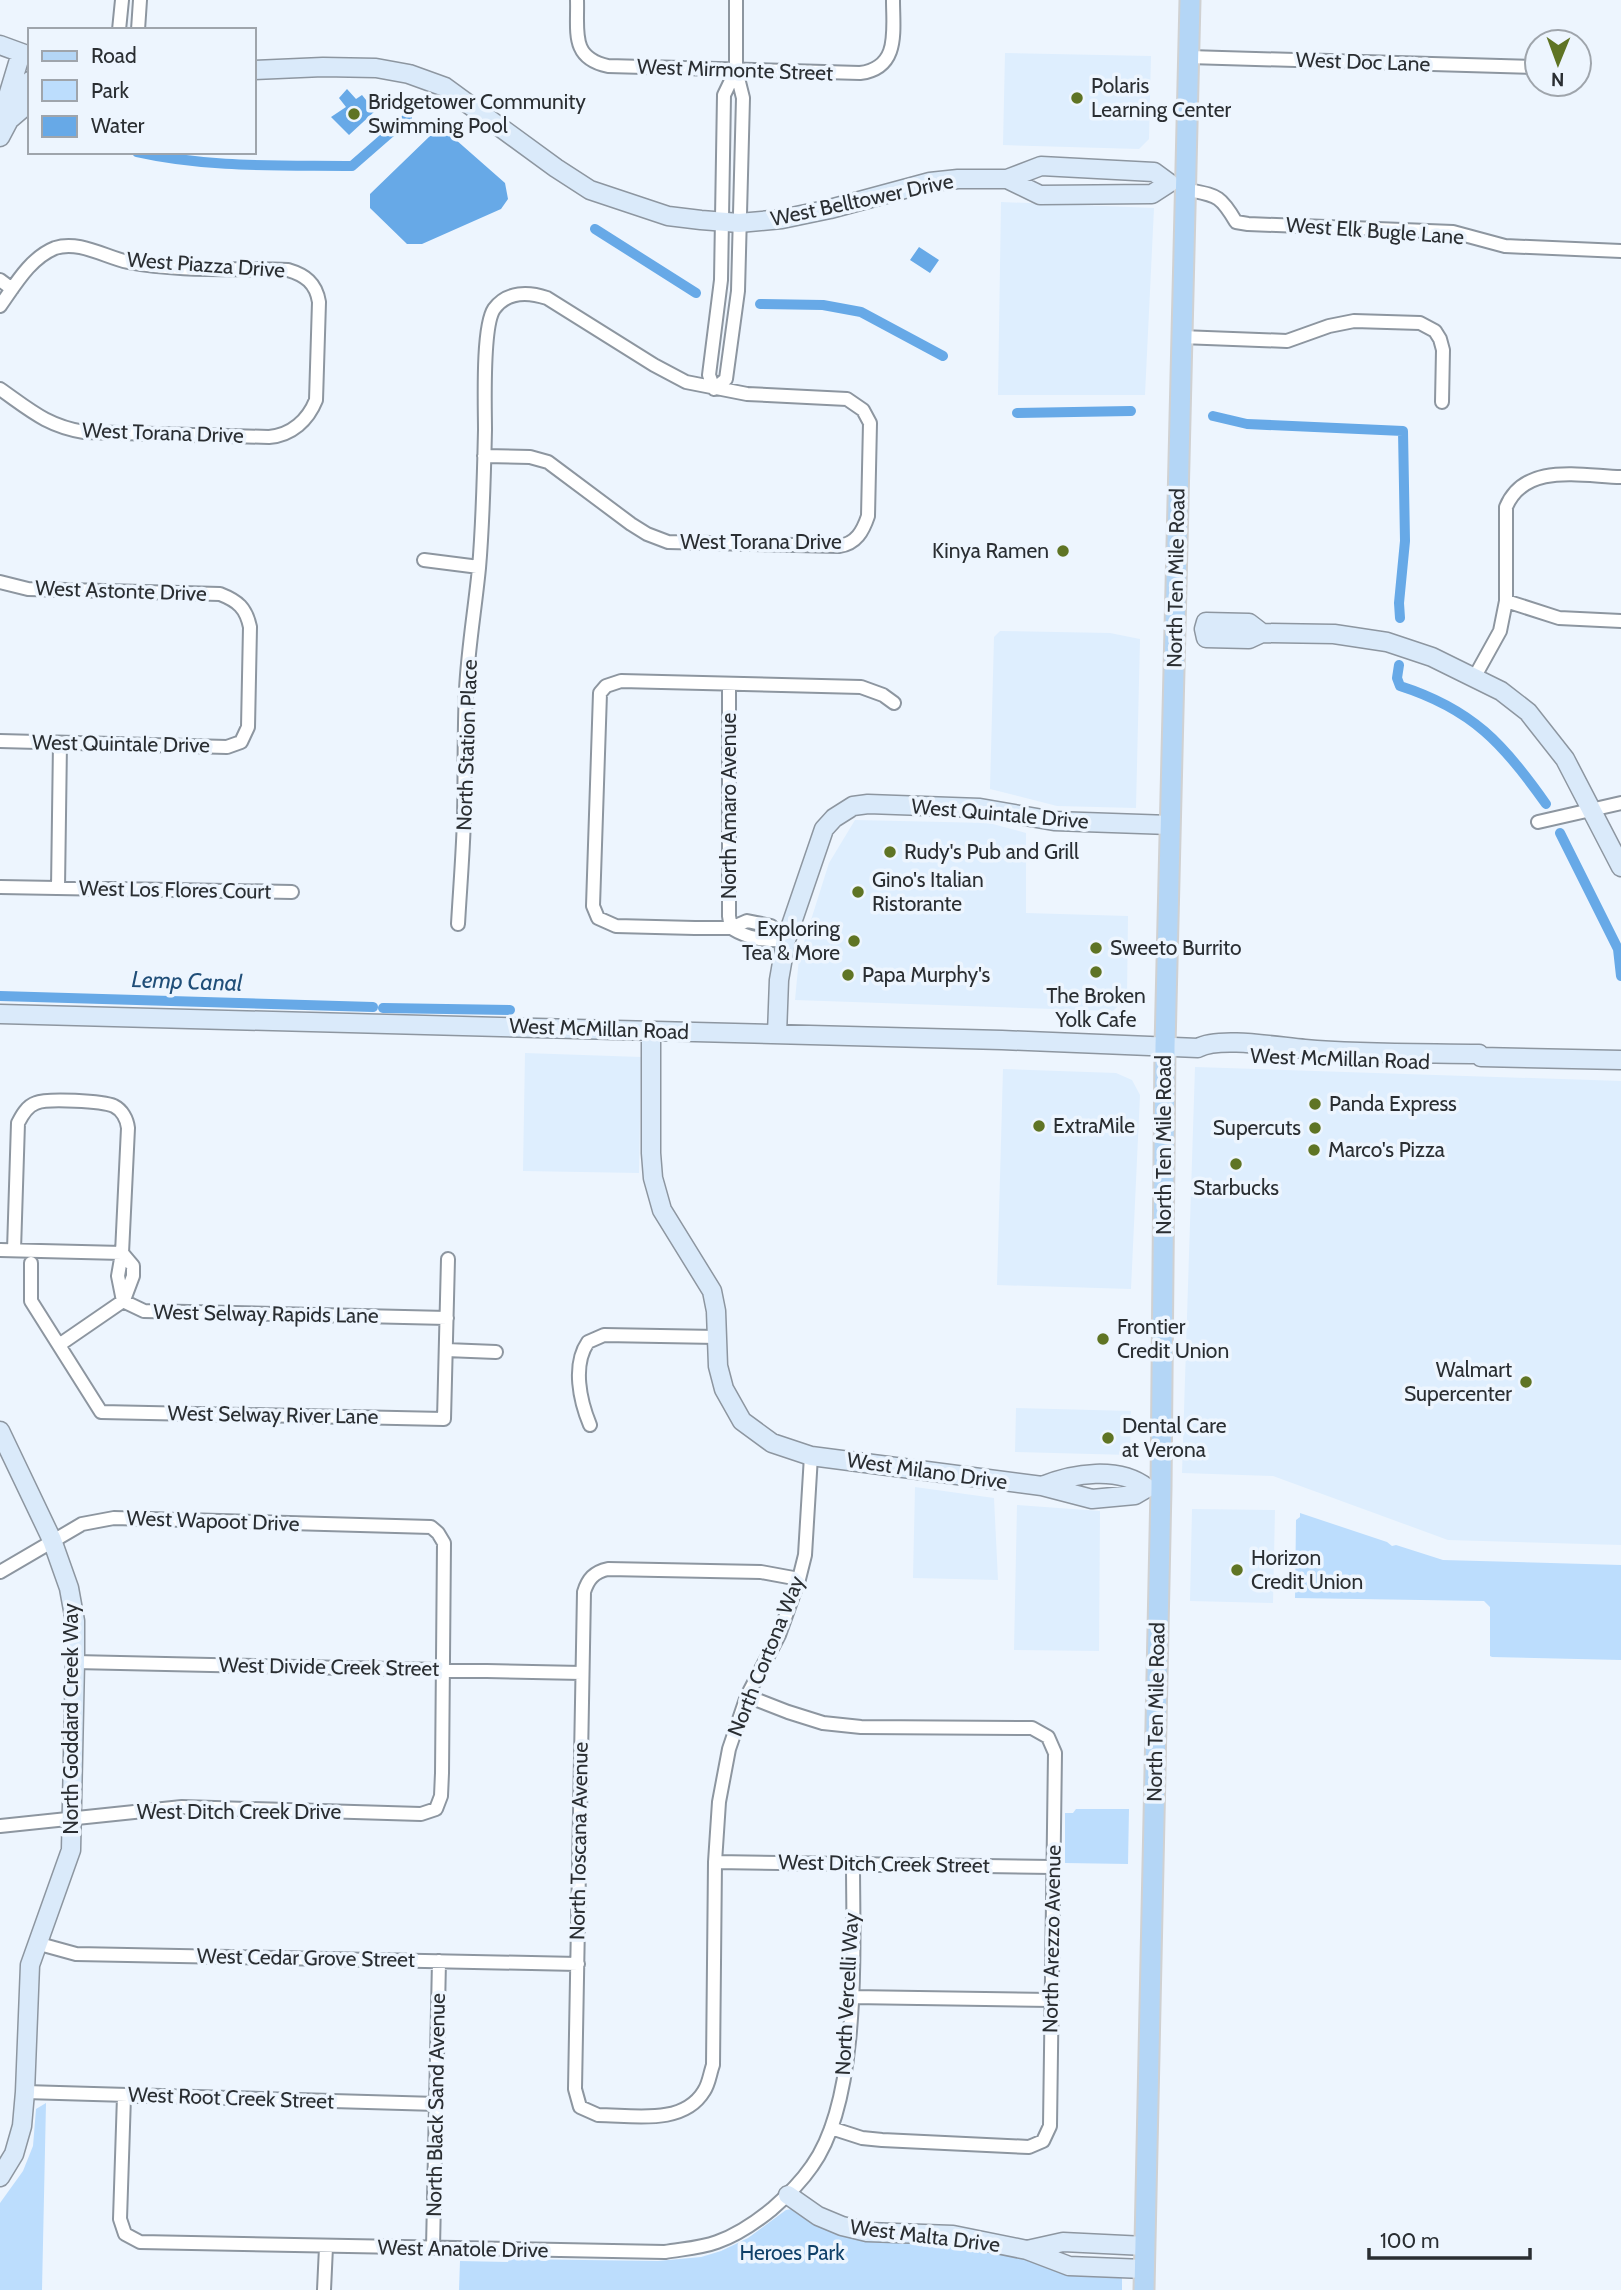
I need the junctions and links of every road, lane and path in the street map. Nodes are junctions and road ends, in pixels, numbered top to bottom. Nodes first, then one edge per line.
1 (121, 0) edge
2 (140, 0) edge
3 (577, 0) edge
4 (736, 0) edge
5 (894, 0) edge
6 (1190, 0) edge
7 (119, 28) edge
8 (138, 28) edge
9 (0, 46) edge
10 (25, 55) edge
11 (1189, 57) junction
12 (1523, 67) edge
13 (256, 70) edge
14 (736, 70) junction
15 (28, 88) edge
16 (9, 120) junction
17 (0, 137) edge
18 (1007, 179) junction
19 (1179, 185) junction
20 (731, 222) junction
21 (1621, 251) edge
22 (0, 280) edge
23 (12, 289) junction
24 (0, 305) edge
25 (1181, 337) junction
26 (0, 389) edge
27 (714, 389) junction
28 (1442, 402) dead end
29 (294, 428) joint
30 (484, 456) junction
31 (1621, 477) edge
32 (425, 560) dead end
33 (479, 567) junction
34 (0, 582) edge
35 (1506, 601) junction
36 (1621, 621) edge
37 (1174, 628) junction
38 (1474, 678) junction
39 (729, 684) junction
40 (894, 704) dead end
41 (0, 741) edge
42 (241, 742) joint
43 (61, 743) junction
44 (1621, 803) edge
45 (1592, 810) junction
46 (1538, 822) dead end
47 (1170, 825) junction
48 (1621, 867) edge
49 (0, 887) edge
50 (58, 888) junction
51 (292, 892) dead end
52 (458, 924) dead end
53 (731, 928) junction
54 (786, 940) junction
55 (0, 1014) edge
56 (652, 1031) junction
57 (777, 1034) junction
58 (1165, 1047) junction
59 (1621, 1060) edge
60 (0, 1250) edge
61 (15, 1250) junction
62 (122, 1253) junction
63 (448, 1259) dead end
64 (31, 1262) dead end
65 (123, 1301) junction
66 (447, 1318) junction
67 (717, 1337) junction
68 (59, 1345) junction
69 (446, 1350) junction
70 (496, 1352) dead end
71 (590, 1425) dead end
72 (0, 1431) edge
73 (811, 1455) junction
74 (1154, 1488) junction
75 (52, 1540) junction
76 (0, 1572) edge
77 (799, 1579) junction
78 (75, 1662) junction
79 (442, 1669) junction
80 (582, 1673) junction
81 (747, 1696) junction
82 (72, 1819) junction
83 (0, 1826) edge
84 (715, 1862) junction
85 (853, 1863) junction
86 (1053, 1867) junction
87 (36, 1943) junction
88 (439, 1961) junction
89 (578, 1964) junction
90 (852, 1997) junction
91 (1051, 2000) junction
92 (26, 2092) junction
93 (124, 2096) junction
94 (437, 2104) junction
95 (580, 2107) joint
96 (831, 2128) junction
97 (0, 2177) edge
98 (788, 2195) junction
99 (1145, 2246) junction
100 (326, 2247) junction
101 (433, 2249) junction
102 (1027, 2250) junction
103 (1144, 2270) junction
104 (324, 2290) edge
105 (1144, 2290) edge

1 - 7 street
2 - 8 street
3 - 14 street, West Mirmonte Street
4 - 14 street
5 - 14 street, West Mirmonte Street
6 - 11 main road, North Ten Mile Road
9 - 10 street
10 - 16 street
11 - 12 street, West Doc Lane
11 - 19 main road, North Ten Mile Road
13 - 20 street, West Belltower Drive
14 - 20 street
14 - 20 street
15 - 16 street
16 - 17 street
18 - 19 street, West Belltower Drive
18 - 19 street, West Belltower Drive
18 - 20 street, West Belltower Drive
19 - 21 street, West Elk Bugle Lane
19 - 25 main road, North Ten Mile Road
20 - 27 street
22 - 23 street
23 - 24 street
23 - 29 street, West Piazza Drive
25 - 28 street
25 - 37 main road, North Ten Mile Road
26 - 29 street, West Torana Drive
27 - 30 street, North Station Place
27 - 30 street, West Torana Drive
30 - 33 street, North Station Place
31 - 35 street
32 - 33 street
33 - 52 street, North Station Place
34 - 42 street, West Astonte Drive
35 - 36 street
35 - 38 street
37 - 38 street
37 - 47 main road, North Ten Mile Road
38 - 45 street
39 - 40 street
39 - 53 street, North Amaro Avenue
39 - 53 street
41 - 43 street, West Quintale Drive
42 - 43 street, West Quintale Drive
43 - 50 street
44 - 45 street
45 - 46 street
45 - 48 street
47 - 54 street, West Quintale Drive
47 - 58 main road, North Ten Mile Road
49 - 50 street, West Los Flores Court
50 - 51 street, West Los Flores Court
53 - 54 street
54 - 57 street
55 - 56 street, West McMillan Road
56 - 57 street, West McMillan Road
56 - 67 street
57 - 58 street, West McMillan Road
58 - 59 street, West McMillan Road
58 - 74 main road, North Ten Mile Road
60 - 61 street
61 - 62 street
61 - 62 street
62 - 65 street
63 - 66 street
64 - 68 street
65 - 66 street, West Selway Rapids Lane
65 - 68 street, West Selway Rapids Lane
66 - 69 street
67 - 71 street
67 - 73 street
68 - 69 street, West Selway River Lane
69 - 70 street
72 - 75 street, North Goddard Creek Way
73 - 74 street, West Milano Drive
73 - 77 street, North Cortona Way
74 - 99 main road, North Ten Mile Road
75 - 76 street, West Wapoot Drive
75 - 78 street, North Goddard Creek Way
75 - 79 street, West Wapoot Drive
77 - 80 street, North Toscana Avenue
77 - 81 street, North Cortona Way
78 - 79 street, West Divide Creek Street
78 - 82 street, North Goddard Creek Way
79 - 80 street, West Divide Creek Street
79 - 82 street, West Ditch Creek Drive
80 - 89 street, North Toscana Avenue
81 - 84 street, North Cortona Way
81 - 86 street, North Arezzo Avenue
82 - 83 street, West Ditch Creek Drive
82 - 87 street, North Goddard Creek Way
84 - 85 street, West Ditch Creek Street
84 - 95 street, North Cortona Way
85 - 86 street, West Ditch Creek Street
85 - 90 street, North Vercelli Way
86 - 91 street, North Arezzo Avenue
87 - 88 street, West Cedar Grove Street
87 - 92 street, North Goddard Creek Way
88 - 89 street, West Cedar Grove Street
88 - 94 street, North Black Sand Avenue
89 - 95 street, North Toscana Avenue
90 - 91 street
90 - 96 street, North Vercelli Way
91 - 96 street, North Arezzo Avenue
92 - 93 street, West Root Creek Street
92 - 97 street, North Goddard Creek Way
93 - 94 street, West Root Creek Street
93 - 100 street, West Anatole Drive
94 - 101 street, North Black Sand Avenue
96 - 98 street, North Vercelli Way
98 - 101 street, West Anatole Drive
98 - 102 street, West Malta Drive
99 - 102 street, West Malta Drive
99 - 103 main road, North Ten Mile Road
100 - 101 street, West Anatole Drive
100 - 104 street
102 - 103 street, West Malta Drive
103 - 105 main road, North Ten Mile Road

